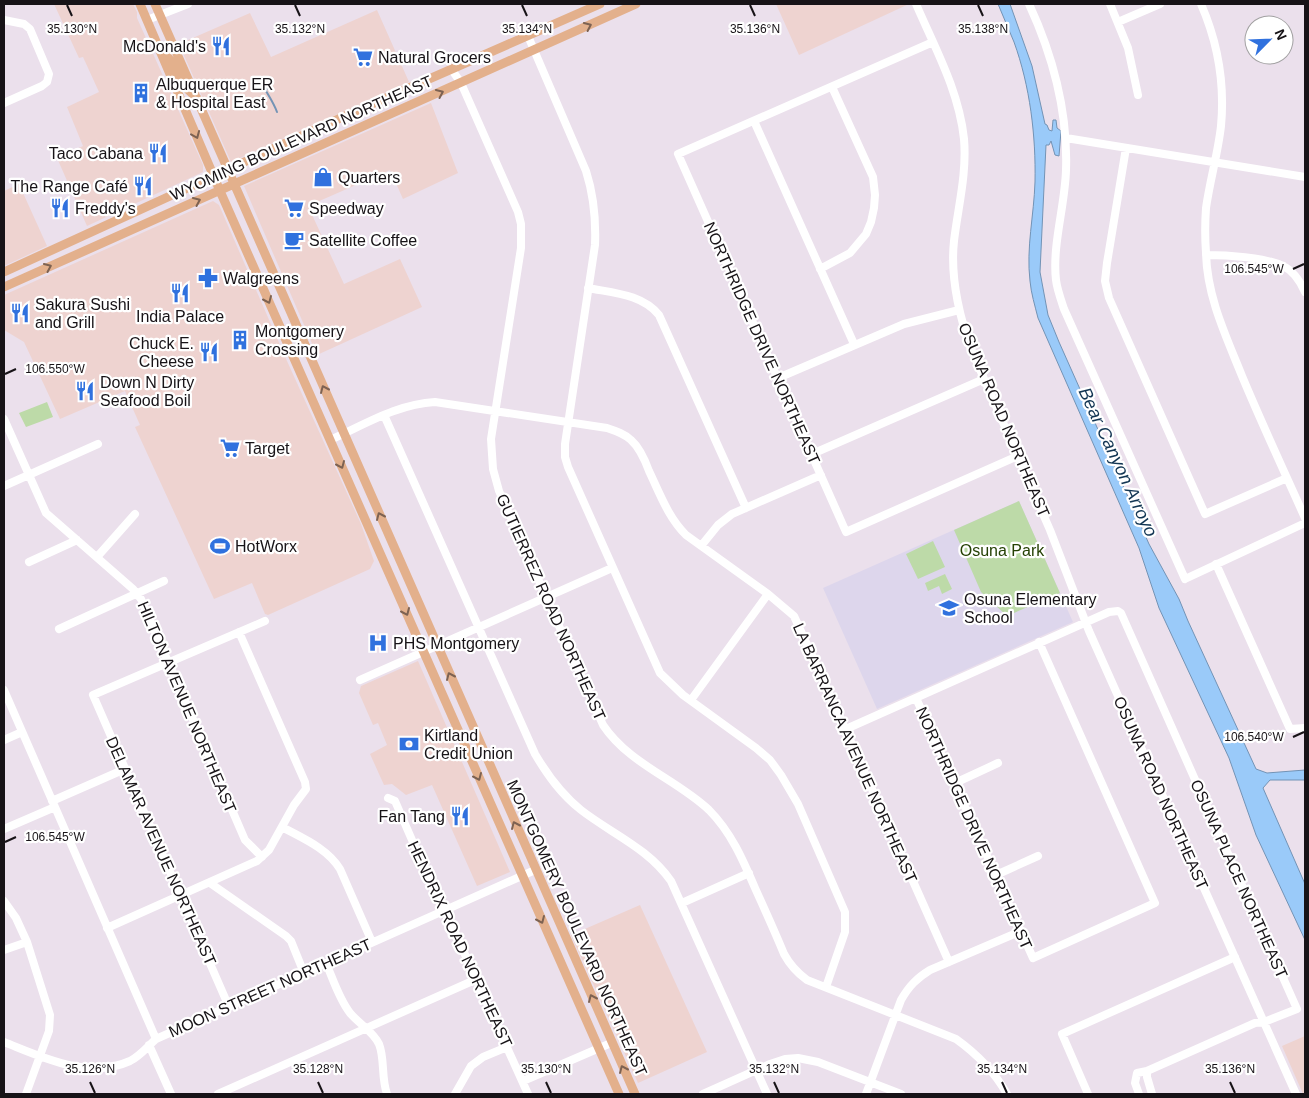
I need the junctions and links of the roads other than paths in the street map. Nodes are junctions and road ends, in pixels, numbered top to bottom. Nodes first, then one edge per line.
1 (140, 4) edge
2 (155, 4) edge
3 (188, 4) edge
4 (600, 4) edge
5 (636, 4) edge
6 (916, 4) edge
7 (1029, 4) edge
8 (1110, 4) edge
9 (1160, 4) edge
10 (1201, 4) edge
11 (161, 16) junction
12 (4, 20) edge
13 (147, 20) junction
14 (1118, 22) junction
15 (528, 36) junction
16 (156, 42) junction
17 (933, 42) junction
18 (534, 50) junction
19 (452, 70) junction
20 (461, 84) junction
21 (832, 87) junction
22 (1138, 95) dead end
23 (198, 98) junction
24 (4, 103) edge
25 (754, 121) junction
26 (1066, 138) junction
27 (1126, 148) junction
28 (1215, 162) junction
29 (229, 169) junction
30 (214, 176) junction
31 (1305, 177) edge
32 (235, 184) junction
33 (220, 191) junction
34 (1206, 255) junction
35 (820, 269) junction
36 (4, 272) edge
37 (4, 287) edge
38 (588, 288) junction
39 (1305, 292) edge
40 (959, 310) junction
41 (854, 344) junction
42 (778, 378) junction
43 (984, 379) junction
44 (495, 410) junction
45 (384, 415) junction
46 (4, 419) edge
47 (567, 422) junction
48 (344, 434) junction
49 (330, 440) junction
50 (98, 444) dead end
51 (812, 454) junction
52 (1018, 456) junction
53 (29, 474) junction
54 (820, 475) junction
55 (1287, 478) junction
56 (4, 486) edge
57 (746, 508) junction
58 (134, 514) dead end
59 (1305, 518) edge
60 (1305, 524) edge
61 (77, 540) junction
62 (701, 546) junction
63 (97, 557) junction
64 (28, 562) dead end
65 (1216, 564) junction
66 (612, 568) junction
67 (164, 581) dead end
68 (137, 594) junction
69 (768, 594) junction
70 (546, 598) junction
71 (265, 621) dead end
72 (1085, 622) junction
73 (479, 627) junction
74 (59, 629) dead end
75 (239, 632) junction
76 (1040, 642) junction
77 (436, 646) junction
78 (423, 652) junction
79 (169, 661) junction
80 (360, 680) dead end
81 (4, 690) edge
82 (916, 698) junction
83 (691, 700) junction
84 (1305, 728) edge
85 (846, 729) junction
86 (22, 732) junction
87 (4, 740) edge
88 (998, 763) dead end
89 (125, 769) junction
90 (955, 783) junction
91 (388, 798) dead end
92 (53, 804) junction
93 (282, 827) junction
94 (4, 830) edge
95 (1038, 856) dead end
96 (262, 857) junction
97 (535, 870) junction
98 (749, 873) junction
99 (996, 875) junction
100 (521, 876) junction
101 (210, 883) junction
102 (180, 897) junction
103 (4, 901) edge
104 (682, 903) junction
105 (444, 910) junction
106 (107, 928) junction
107 (1021, 930) junction
108 (27, 942) junction
109 (372, 942) junction
110 (4, 950) edge
111 (1235, 957) junction
112 (949, 962) junction
113 (326, 963) junction
114 (304, 973) junction
115 (477, 979) junction
116 (826, 987) junction
117 (229, 1007) junction
118 (895, 1014) junction
119 (1264, 1022) junction
120 (367, 1028) junction
121 (156, 1039) junction
122 (4, 1042) edge
123 (612, 1043) junction
124 (149, 1045) junction
125 (507, 1047) junction
126 (598, 1048) junction
127 (40, 1056) junction
128 (756, 1070) junction
129 (1147, 1071) junction
130 (523, 1081) junction
131 (870, 1083) junction
132 (26, 1094) edge
133 (171, 1094) edge
134 (218, 1094) edge
135 (387, 1094) edge
136 (455, 1094) edge
137 (528, 1094) edge
138 (619, 1094) edge
139 (635, 1094) edge
140 (703, 1094) edge
141 (767, 1094) edge
142 (866, 1094) edge
143 (901, 1094) edge
144 (1007, 1094) edge
145 (1088, 1094) edge
146 (1139, 1094) edge
147 (1152, 1094) edge
148 (1296, 1094) edge

1 - 13 main road, MONTGOMERY BOULEVARD NORTHEAST
2 - 11 main road, MONTGOMERY BOULEVARD NORTHEAST
3 - 11 street
4 - 15 main road, WYOMING BOULEVARD NORTHEAST
18 -> 5 main road, WYOMING BOULEVARD NORTHEAST
6 - 17 street, OSUNA ROAD NORTHEAST
7 - 26 street
8 - 14 street
9 - 14 street
10 - 28 street
11 - 13 street
11 - 23 main road, MONTGOMERY BOULEVARD NORTHEAST
12 - 24 street
13 - 16 main road, MONTGOMERY BOULEVARD NORTHEAST
14 - 22 street
15 - 18 street
15 - 19 main road, WYOMING BOULEVARD NORTHEAST
16 - 23 main road
16 -> 30 main road, MONTGOMERY BOULEVARD NORTHEAST
17 - 21 street
17 - 40 street, OSUNA ROAD NORTHEAST
18 - 20 main road, WYOMING BOULEVARD NORTHEAST
18 - 38 street
19 - 20 street, GUTIERREZ ROAD NORTHEAST
19 - 29 main road, WYOMING BOULEVARD NORTHEAST
32 -> 20 main road, WYOMING BOULEVARD NORTHEAST
20 - 44 street, GUTIERREZ ROAD NORTHEAST
21 - 25 street
21 - 35 street
23 - 29 main road, MONTGOMERY BOULEVARD NORTHEAST
25 - 35 street
25 - 42 street, NORTHRIDGE DRIVE NORTHEAST
26 - 27 street
26 - 65 street
27 - 28 street
27 - 55 street
28 - 31 street
28 - 34 street
29 - 30 main road, WYOMING BOULEVARD NORTHEAST
29 - 32 main road, MONTGOMERY BOULEVARD NORTHEAST
30 - 33 main road, MONTGOMERY BOULEVARD NORTHEAST
30 - 36 main road, WYOMING BOULEVARD NORTHEAST
32 - 33 main road, WYOMING BOULEVARD NORTHEAST
48 -> 32 main road, MONTGOMERY BOULEVARD NORTHEAST
37 -> 33 main road, WYOMING BOULEVARD NORTHEAST
33 -> 49 main road, MONTGOMERY BOULEVARD NORTHEAST
34 - 39 street
34 - 55 street
35 - 41 street
38 - 47 street
38 - 57 street
40 - 41 street
40 - 43 street, OSUNA ROAD NORTHEAST
41 - 42 street
42 - 51 street, NORTHRIDGE DRIVE NORTHEAST
43 - 51 street
43 - 52 street, OSUNA ROAD NORTHEAST
44 - 45 street, LA BARRANCA AVENUE NORTHEAST
44 - 47 street, LA BARRANCA AVENUE NORTHEAST
44 - 70 street, GUTIERREZ ROAD NORTHEAST
45 - 48 street, LA BARRANCA AVENUE NORTHEAST
45 - 73 street
46 - 53 street, HILTON AVENUE NORTHEAST
47 - 62 street, LA BARRANCA AVENUE NORTHEAST
47 - 66 street
48 - 49 street, LA BARRANCA AVENUE NORTHEAST
77 -> 48 main road, MONTGOMERY BOULEVARD NORTHEAST
49 -> 78 main road, MONTGOMERY BOULEVARD NORTHEAST
50 - 53 street
51 - 54 street, NORTHRIDGE DRIVE NORTHEAST
52 - 54 street, NORTHRIDGE DRIVE NORTHEAST
52 - 72 street, OSUNA ROAD NORTHEAST
53 - 56 street
53 - 61 street, HILTON AVENUE NORTHEAST
54 - 57 street
55 - 59 street
57 - 62 street
58 - 63 street
60 - 65 street
61 - 63 street, HILTON AVENUE NORTHEAST
61 - 64 street
62 - 69 street, LA BARRANCA AVENUE NORTHEAST
63 - 68 street, HILTON AVENUE NORTHEAST
65 - 84 street
66 - 70 street
66 - 83 street
67 - 68 street
68 - 74 street
68 - 79 street, HILTON AVENUE NORTHEAST
69 - 83 street
69 - 85 street, LA BARRANCA AVENUE NORTHEAST
70 - 73 street
70 - 98 street, GUTIERREZ ROAD NORTHEAST
71 - 75 street
72 - 76 street
72 - 111 street, OSUNA ROAD NORTHEAST
72 - 119 street, OSUNA PLACE NORTHEAST
73 - 77 street
73 - 104 street
75 - 79 street
75 - 93 street
76 - 82 street
76 - 107 street, NORTHRIDGE DRIVE NORTHEAST
77 - 78 street
97 -> 77 main road, MONTGOMERY BOULEVARD NORTHEAST
78 - 80 street
78 -> 100 main road, MONTGOMERY BOULEVARD NORTHEAST
79 - 89 street, DELAMAR AVENUE NORTHEAST
79 - 96 street, HILTON AVENUE NORTHEAST
81 - 86 street
82 - 85 street
82 - 90 street, NORTHRIDGE DRIVE NORTHEAST
83 - 116 street
85 - 112 street, LA BARRANCA AVENUE NORTHEAST
86 - 87 street
86 - 92 street
88 - 90 street
89 - 92 street
89 - 102 street, DELAMAR AVENUE NORTHEAST
90 - 99 street, NORTHRIDGE DRIVE NORTHEAST
91 - 105 street, HENDRIX ROAD NORTHEAST
92 - 94 street
92 - 106 street
93 - 96 street
93 - 109 street
95 - 99 street
96 - 101 street
97 - 100 street, MOON STREET NORTHEAST
123 -> 97 main road, MONTGOMERY BOULEVARD NORTHEAST
98 - 104 street
98 - 116 street, GUTIERREZ ROAD NORTHEAST
99 - 107 street, NORTHRIDGE DRIVE NORTHEAST
100 - 105 street, MOON STREET NORTHEAST
100 -> 126 main road, MONTGOMERY BOULEVARD NORTHEAST
101 - 102 street
101 - 114 street
102 - 106 street
102 - 117 street, DELAMAR AVENUE NORTHEAST
103 - 108 street
104 - 128 street
105 - 109 street, MOON STREET NORTHEAST
105 - 115 street, HENDRIX ROAD NORTHEAST
106 - 121 street
107 - 112 street
108 - 110 street
108 - 127 street
109 - 113 street, MOON STREET NORTHEAST
111 - 119 street, OSUNA ROAD NORTHEAST
111 - 145 street
112 - 118 street
113 - 114 street, MOON STREET NORTHEAST
113 - 120 street
114 - 117 street, MOON STREET NORTHEAST
115 - 120 street
115 - 125 street, HENDRIX ROAD NORTHEAST
116 - 118 street, GUTIERREZ ROAD NORTHEAST
117 - 121 street, MOON STREET NORTHEAST
118 - 131 street
118 - 144 street, GUTIERREZ ROAD NORTHEAST
119 - 129 street, OSUNA PLACE NORTHEAST
119 - 148 street, OSUNA ROAD NORTHEAST
120 - 134 street
120 - 135 street
121 - 124 street, MOON STREET NORTHEAST
122 - 127 street, MOON STREET NORTHEAST
123 - 126 street
139 -> 123 main road, MONTGOMERY BOULEVARD NORTHEAST
124 - 127 street, MOON STREET NORTHEAST
124 - 133 street
125 - 130 street, HENDRIX ROAD NORTHEAST
125 - 136 street
126 - 130 street
126 - 138 main road, MONTGOMERY BOULEVARD NORTHEAST
127 - 132 street
128 - 131 street
128 - 140 street
128 - 141 street
129 - 146 street
129 - 147 street
130 - 137 street, HENDRIX ROAD NORTHEAST
131 - 142 street
131 - 143 street

